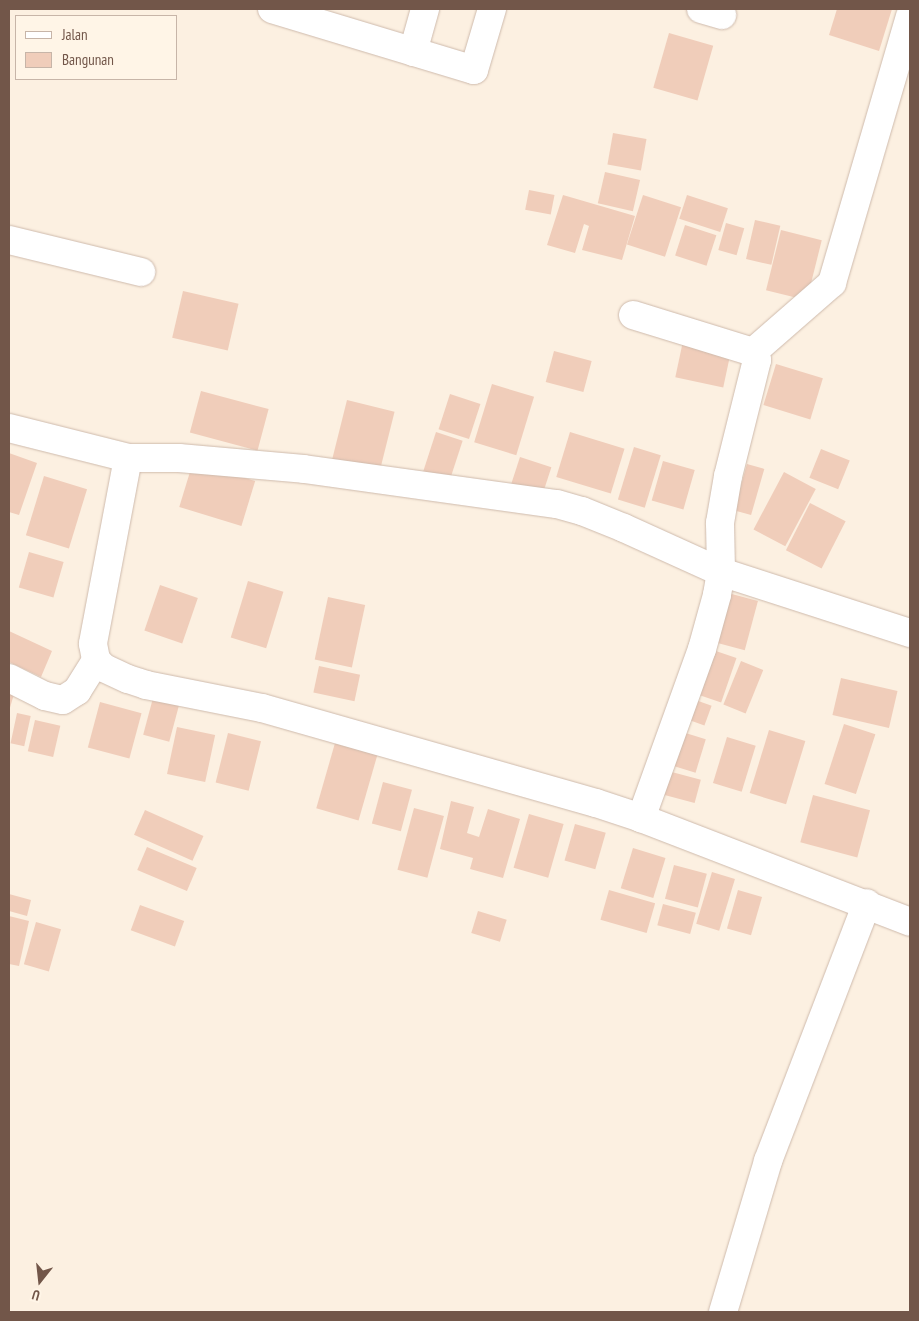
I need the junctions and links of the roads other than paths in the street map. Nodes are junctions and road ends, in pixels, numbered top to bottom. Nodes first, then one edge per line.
1 (272, 9) edge
2 (425, 9) edge
3 (492, 9) edge
4 (910, 16) edge
5 (413, 52) junction
6 (9, 240) edge
7 (141, 272) dead end
8 (633, 314) dead end
9 (753, 352) junction
10 (9, 428) edge
11 (128, 458) junction
12 (721, 572) junction
13 (910, 633) edge
14 (96, 660) junction
15 (9, 678) edge
16 (641, 818) junction
17 (867, 903) junction
18 (910, 922) edge
19 (723, 1312) edge

1 - 5 street
2 - 5 street
3 - 5 street
4 - 9 street
6 - 7 street
8 - 9 street
9 - 12 street
10 - 11 street
11 - 12 street
11 - 14 street
12 - 13 street
12 - 16 street
14 - 15 street
14 - 16 street
16 - 17 street
17 - 18 street
17 - 19 street

